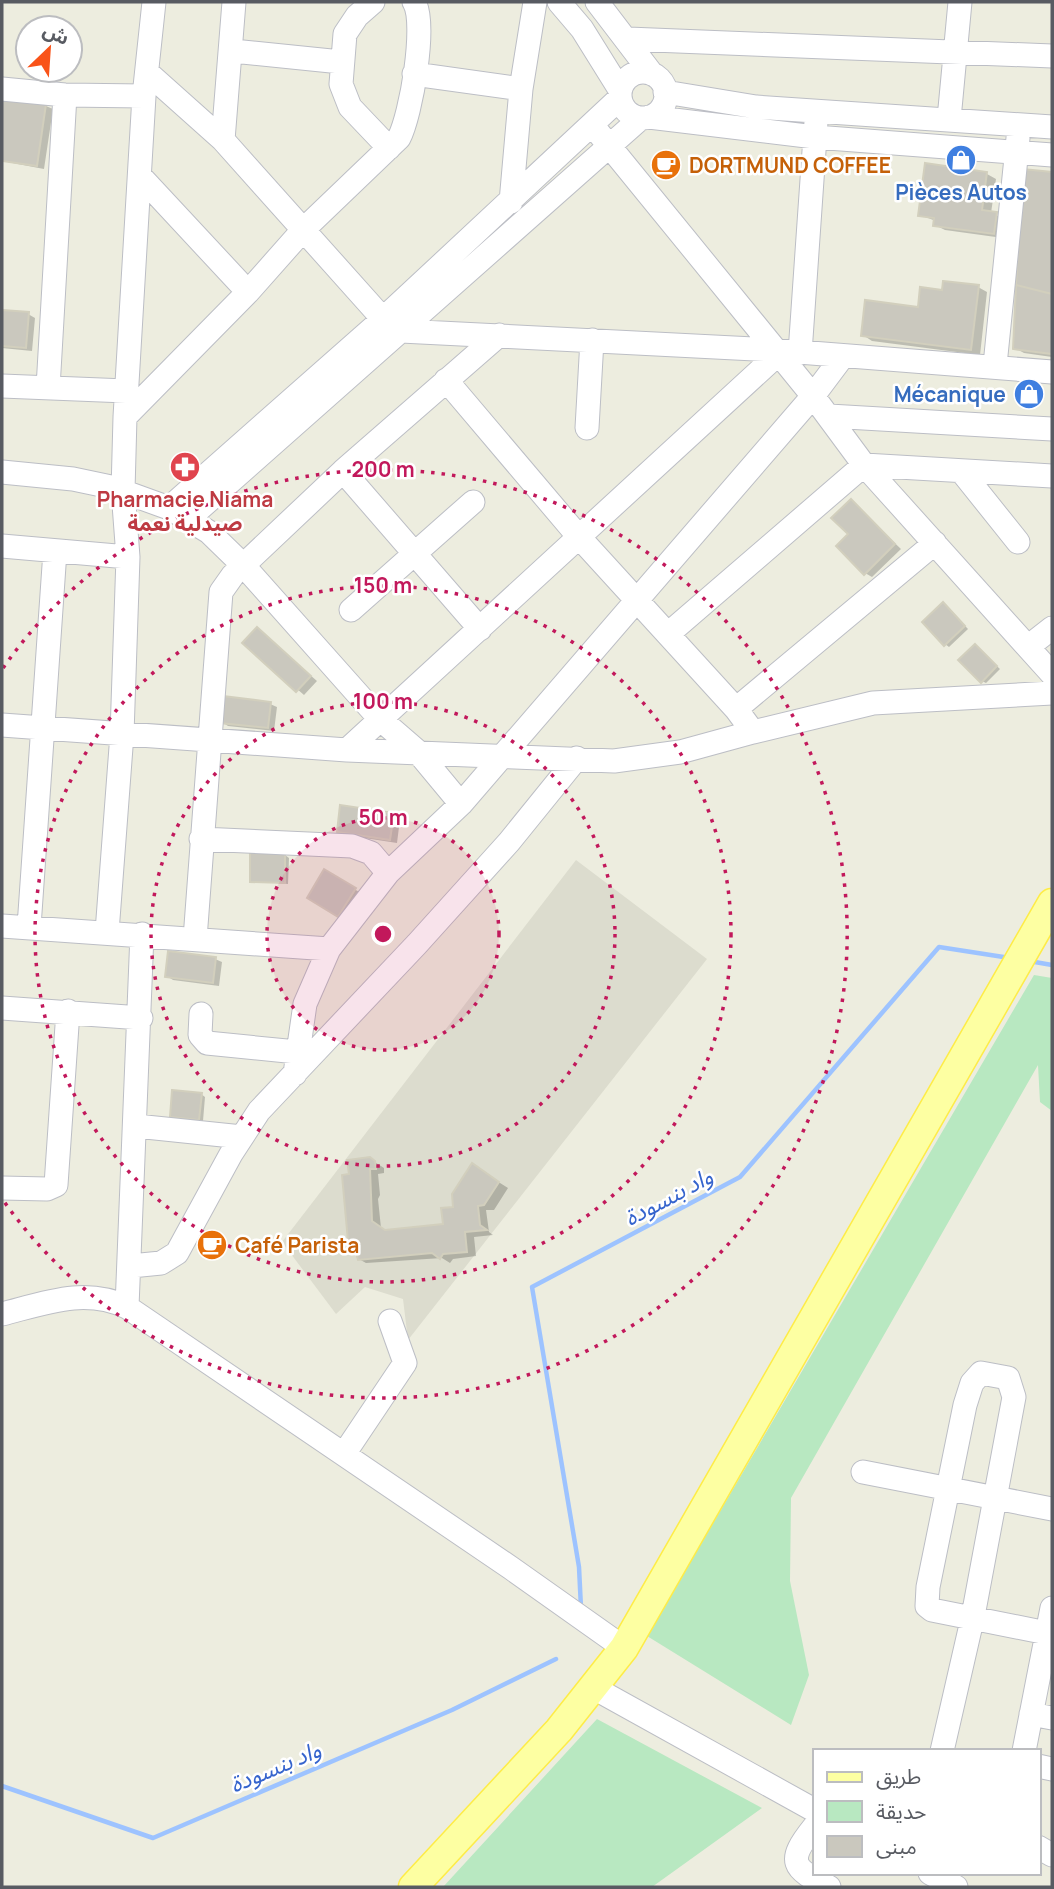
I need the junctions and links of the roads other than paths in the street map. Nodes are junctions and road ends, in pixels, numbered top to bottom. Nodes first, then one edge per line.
1 (154, 2) edge
2 (234, 2) edge
3 (373, 2) edge
4 (414, 2) edge
5 (535, 2) edge
6 (559, 2) edge
7 (960, 2) edge
8 (606, 5) edge
9 (628, 39) junction
10 (954, 50) junction
11 (233, 51) junction
12 (1052, 56) edge
13 (341, 62) junction
14 (148, 73) junction
15 (414, 74) junction
16 (652, 74) junction
17 (2, 89) edge
18 (521, 89) junction
19 (666, 92) junction
20 (620, 94) junction
21 (65, 95) junction
22 (144, 96) junction
23 (817, 111) junction
24 (645, 118) junction
25 (949, 119) junction
26 (1019, 125) junction
27 (593, 126) junction
28 (1052, 127) edge
29 (815, 137) junction
30 (223, 140) junction
31 (389, 148) junction
32 (608, 148) junction
33 (1017, 152) junction
34 (1052, 155) edge
35 (141, 177) junction
36 (511, 202) junction
37 (303, 230) junction
38 (248, 292) junction
39 (392, 325) junction
40 (499, 335) junction
41 (592, 340) junction
42 (784, 353) junction
43 (843, 356) junction
44 (995, 365) junction
45 (1052, 372) edge
46 (446, 380) junction
47 (2, 386) edge
48 (48, 388) junction
49 (126, 391) junction
50 (813, 396) junction
51 (829, 416) junction
52 (125, 417) junction
53 (587, 428) dead end
54 (1052, 429) edge
55 (863, 465) junction
56 (343, 471) junction
57 (2, 472) edge
58 (962, 472) junction
59 (1052, 476) edge
60 (123, 491) junction
61 (473, 502) dead end
62 (179, 513) junction
63 (579, 537) junction
64 (1018, 542) dead end
65 (935, 543) junction
66 (2, 546) edge
67 (55, 551) junction
68 (414, 554) junction
69 (128, 557) junction
70 (244, 566) junction
71 (636, 600) junction
72 (351, 610) dead end
73 (1052, 628) edge
74 (480, 629) junction
75 (668, 634) junction
76 (1029, 646) junction
77 (1052, 674) edge
78 (1052, 694) edge
79 (736, 709) junction
80 (380, 719) junction
81 (2, 725) edge
82 (43, 728) junction
83 (753, 732) junction
84 (122, 734) junction
85 (209, 738) junction
86 (347, 750) junction
87 (417, 751) junction
88 (503, 755) junction
89 (577, 758) junction
90 (461, 804) junction
91 (201, 839) junction
92 (388, 873) junction
93 (1052, 903) edge
94 (2, 926) edge
95 (29, 927) junction
96 (107, 932) junction
97 (142, 934) junction
98 (195, 939) junction
99 (329, 949) junction
100 (2, 1008) edge
101 (68, 1011) junction
102 (201, 1014) dead end
103 (141, 1018) junction
104 (296, 1063) junction
105 (136, 1126) junction
106 (242, 1137) junction
107 (2, 1188) edge
108 (131, 1266) junction
109 (127, 1307) junction
110 (2, 1314) edge
111 (390, 1321) dead end
112 (344, 1454) junction
113 (863, 1472) dead end
114 (950, 1489) junction
115 (997, 1498) junction
116 (1052, 1509) edge
117 (1052, 1608) edge
118 (973, 1616) junction
119 (1050, 1633) edge
120 (624, 1648) junction
121 (594, 1688) junction
122 (1042, 1716) edge
123 (942, 1749) edge
124 (1025, 1749) edge
125 (813, 1809) edge
126 (813, 1828) edge
127 (934, 1875) edge
128 (413, 1887) edge
129 (829, 1887) edge
130 (956, 1887) edge

1 - 14 street
2 - 11 street
3 - 13 street
4 - 15 street
5 - 18 street
6 - 20 street
7 - 10 street
8 - 9 street
9 - 10 street
9 - 16 street
10 - 12 street
10 - 25 street
11 - 13 street
11 - 30 street
13 - 31 street
14 - 22 street
14 - 30 street
15 - 18 street
15 - 31 street
16 - 19 street
16 - 20 street
17 - 21 street
18 - 36 street
19 - 23 street
19 - 24 street
20 - 24 street
20 - 27 street
21 - 22 street
21 - 48 street
22 - 35 street
23 - 25 street
23 - 29 street
24 - 29 street
24 - 32 street
25 - 26 street
26 - 28 street
26 - 33 street
27 - 32 street
27 - 36 street
29 - 33 street
29 - 42 street
30 - 37 street
31 - 37 street
32 - 39 street
32 - 42 street
33 - 34 street
33 - 44 street
35 - 38 street
35 - 49 street
36 - 39 street
37 - 38 street
37 - 39 street
38 - 52 street
39 - 40 street
39 - 62 street
40 - 41 street
40 - 46 street
41 - 42 street
41 - 53 street
42 - 43 street
42 - 50 street
42 - 63 street
43 - 44 street
43 - 50 street
44 - 45 street
46 - 56 street
46 - 63 street
47 - 48 street
48 - 49 street
49 - 52 street
50 - 51 street
50 - 71 street
51 - 54 street
51 - 55 street
52 - 60 street
55 - 58 street
55 - 65 street
55 - 75 street
56 - 68 street
56 - 70 street
57 - 60 street
58 - 59 street
58 - 64 street
60 - 62 street
60 - 69 street
61 - 68 street
62 - 70 street
63 - 71 street
63 - 74 street
65 - 76 street
65 - 79 street
66 - 67 street
67 - 69 street
67 - 82 street
68 - 72 street
68 - 74 street
69 - 84 street
70 - 80 street
70 - 85 street
71 - 75 street
71 - 88 street
73 - 76 street
74 - 80 street
75 - 79 street
76 - 77 street
78 - 83 street
79 - 83 street
80 - 86 street
80 - 87 street
81 - 82 street
82 - 84 street
82 - 95 street
83 - 89 street
84 - 85 street
84 - 96 street
85 - 86 street
85 - 91 street
86 - 87 street
87 - 88 street
87 - 90 street
88 - 89 street
88 - 90 street
89 - 104 street
90 - 92 street
91 - 92 street
91 - 98 street
92 - 99 street
93 - 120 main road
94 - 95 street
95 - 96 street
96 - 97 street
97 - 98 street
97 - 103 street
98 - 99 street
99 - 104 street
100 - 101 street
101 - 103 street
101 - 107 street
102 - 104 street
103 - 105 street
104 - 106 street
105 - 106 street
105 - 108 street
106 - 108 street
108 - 109 street
109 - 110 street
109 - 112 street
111 - 112 street
112 - 120 street
113 - 114 street
114 - 115 street
114 - 115 street
114 - 118 street
115 - 116 street
115 - 118 street
117 - 119 street
118 - 119 street
118 - 123 street
119 - 122 street
120 - 121 main road
121 - 125 street
121 - 128 main road
122 - 124 street
126 - 129 street
127 - 130 street

